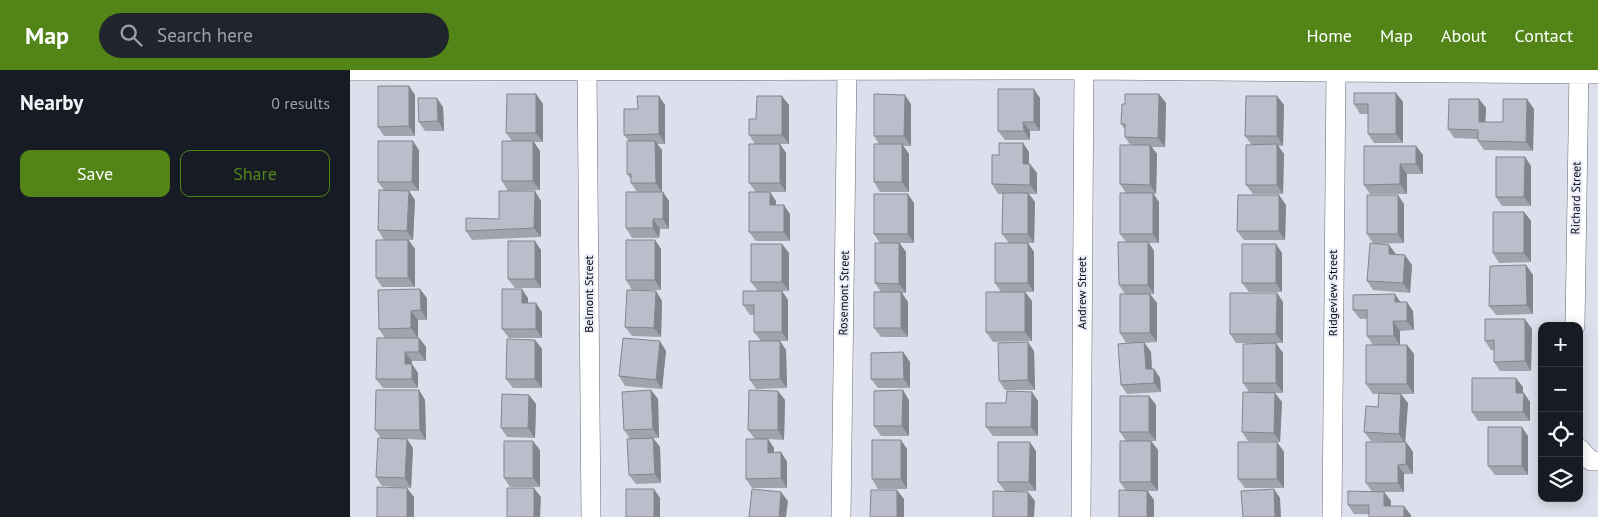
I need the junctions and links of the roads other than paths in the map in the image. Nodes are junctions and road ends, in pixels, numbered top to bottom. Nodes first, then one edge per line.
1 (847, 70) edge
2 (1084, 70) edge
3 (350, 71) edge
4 (587, 71) edge
5 (1336, 71) edge
6 (1586, 73) edge
7 (1575, 322) edge
8 (591, 517) edge
9 (841, 517) edge
10 (1081, 517) edge
11 (1332, 517) edge

1 - 2 street
1 - 4 street
1 - 9 street, Rosemont Street
2 - 5 street
2 - 10 street, Andrew Street
3 - 4 street
4 - 8 street, Belmont Street
5 - 6 street
5 - 11 street, Ridgeview Street
6 - 7 street, Richard Street

